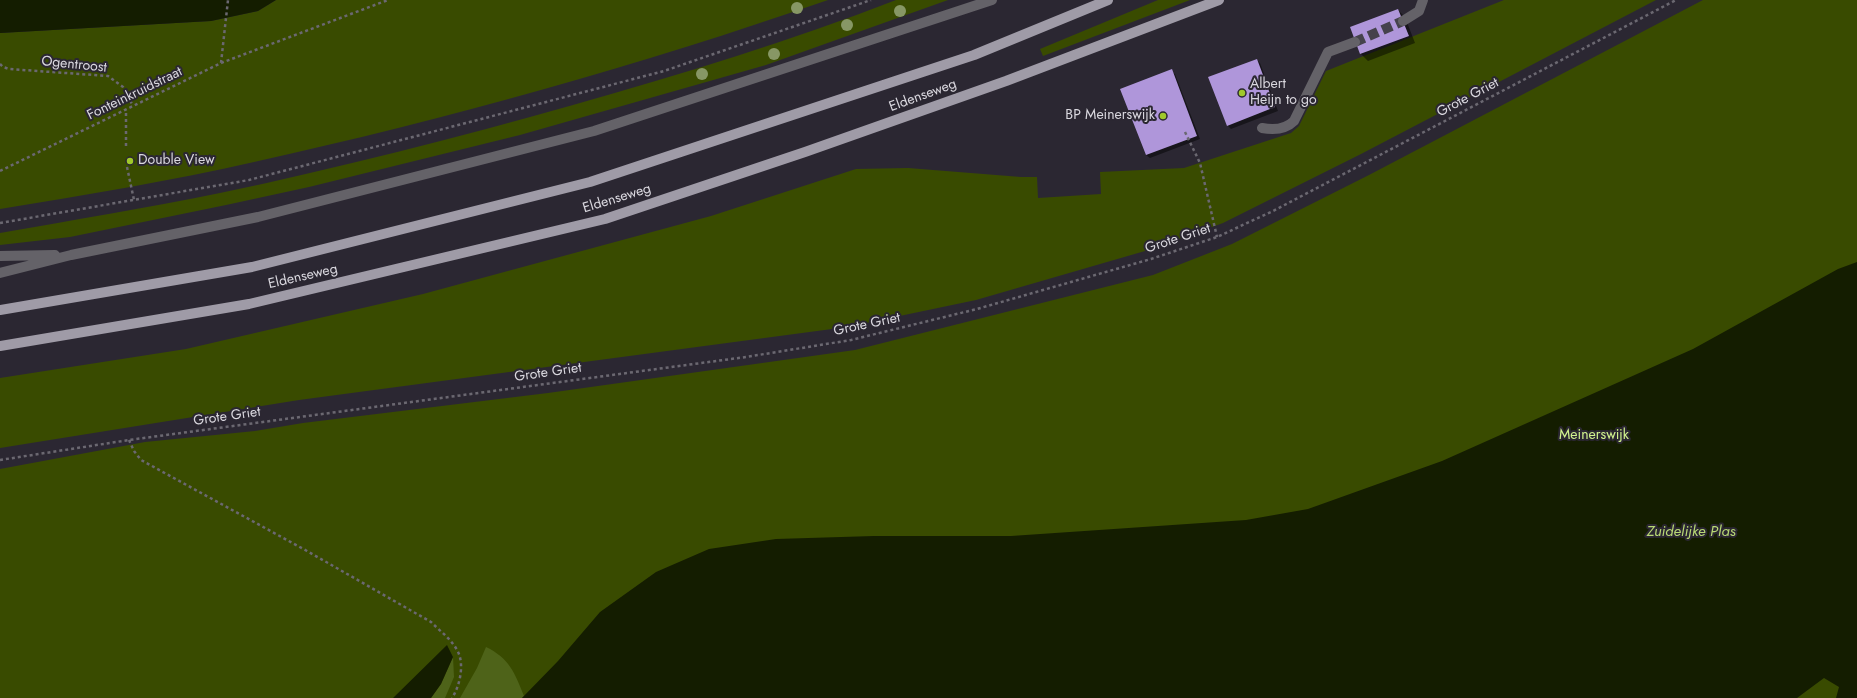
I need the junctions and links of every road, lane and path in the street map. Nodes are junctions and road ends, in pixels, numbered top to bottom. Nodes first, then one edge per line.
1 (228, 0) edge
2 (388, 0) edge
3 (870, 0) edge
4 (992, 0) edge
5 (1108, 0) edge
6 (1219, 0) edge
7 (1423, 0) edge
8 (1676, 0) edge
9 (1402, 20) tunnel mouth
10 (1355, 42) tunnel mouth
11 (221, 63) junction
12 (0, 64) edge
13 (133, 106) junction
14 (126, 110) junction
15 (1262, 128) dead end
16 (1185, 132) dead end
17 (126, 146) dead end
18 (127, 167) dead end
19 (0, 171) edge
20 (134, 200) junction
21 (0, 223) edge
22 (1217, 237) junction
23 (71, 255) junction
24 (0, 256) edge
25 (0, 273) edge
26 (0, 310) edge
27 (0, 346) edge
28 (128, 440) junction
29 (0, 460) edge
30 (452, 698) edge

1 - 11 path
2 - 11 path, Fonteinkruidstraat
3 - 20 path
4 - 23 lane
5 - 26 main road, Eldenseweg
6 - 27 main road, Eldenseweg
7 - 9 lane
8 - 22 path, Grote Griet
10 - 15 lane
11 - 13 path, Fonteinkruidstraat
12 - 13 path, Ogentroost
13 - 14 path, Fonteinkruidstraat
14 - 17 path
14 - 19 path, Fonteinkruidstraat
16 - 22 path
18 - 20 path
20 - 21 path
22 - 28 path, Grote Griet
23 - 24 lane
23 - 25 lane
28 - 29 path, Grote Griet
28 - 30 path

